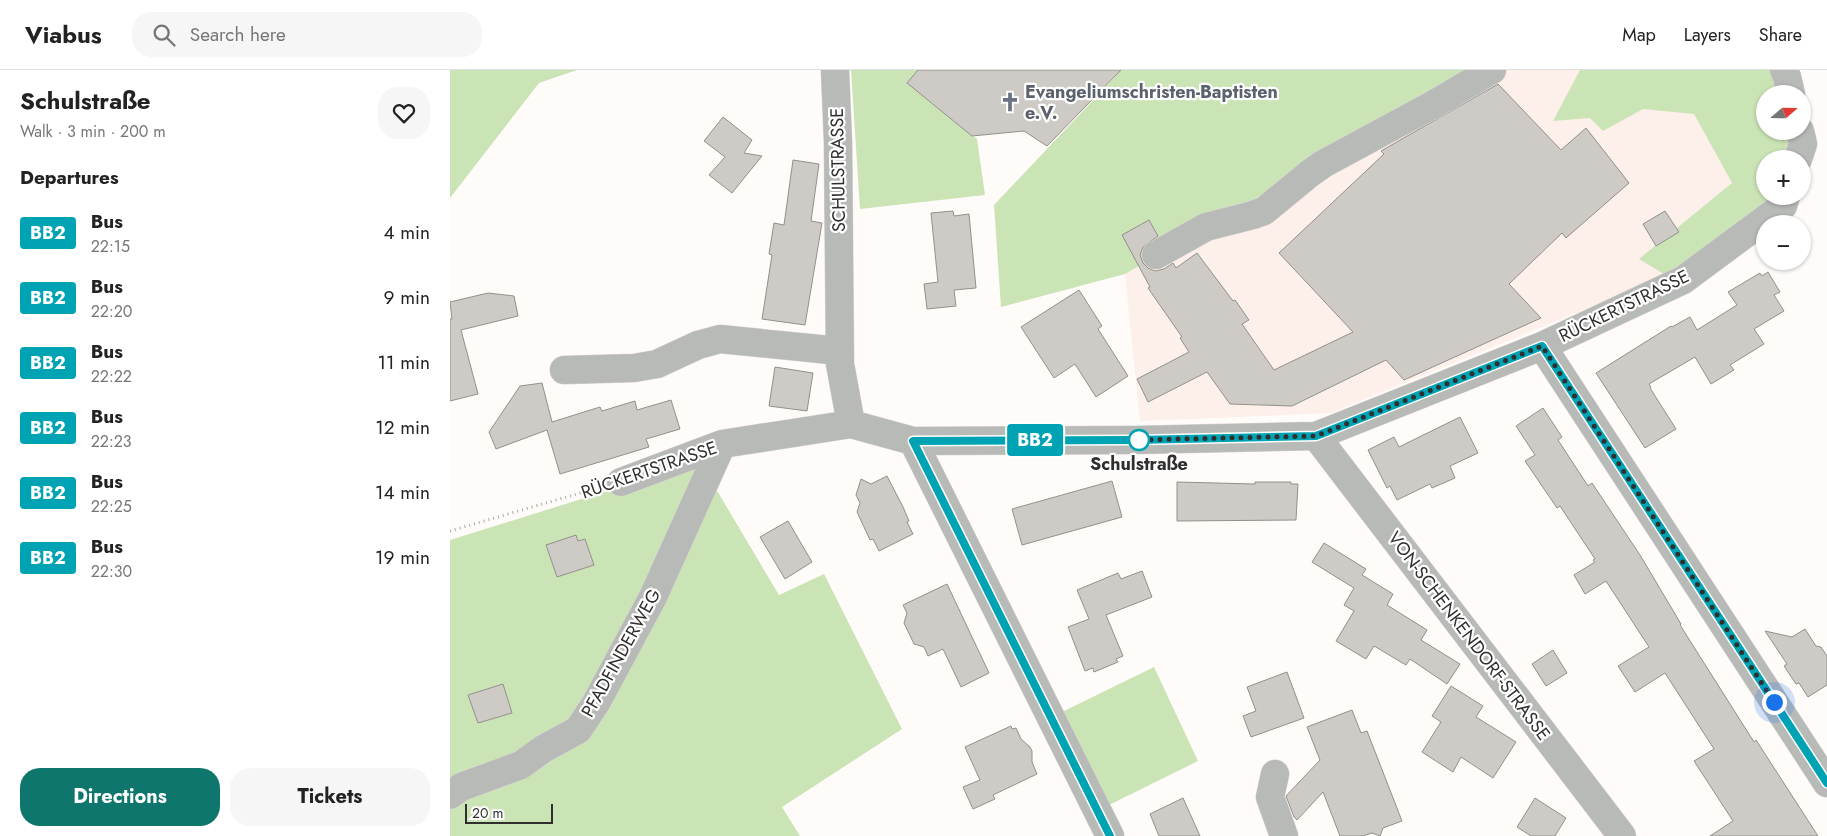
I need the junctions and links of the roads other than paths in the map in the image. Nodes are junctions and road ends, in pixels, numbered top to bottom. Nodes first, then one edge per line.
1 (836, 70) edge
2 (1492, 70) edge
3 (1784, 70) edge
4 (1788, 85) edge
5 (1783, 205) edge
6 (1156, 255) dead end
7 (1542, 346) junction
8 (840, 351) junction
9 (564, 370) dead end
10 (851, 424) junction
11 (1316, 436) junction
12 (913, 441) junction
13 (722, 444) junction
14 (621, 482) road end
15 (1275, 774) dead end
16 (1827, 783) edge
17 (450, 795) edge
18 (1110, 836) edge
19 (1284, 836) edge
20 (1622, 836) edge

1 - 8 street, SCHULSTRASSE
2 - 6 street
3 - 4 street
5 - 7 street, RÜCKERTSTRASSE
7 - 11 street, RÜCKERTSTRASSE
7 - 16 street
8 - 9 street
8 - 10 street, SCHULSTRASSE
10 - 12 street
10 - 13 street, RÜCKERTSTRASSE
11 - 12 street, RÜCKERTSTRASSE
11 - 20 street, VON-SCHENKENDORF-STRASSE
12 - 18 street
13 - 14 street, RÜCKERTSTRASSE
13 - 17 street, PFADFINDERWEG
15 - 19 street

